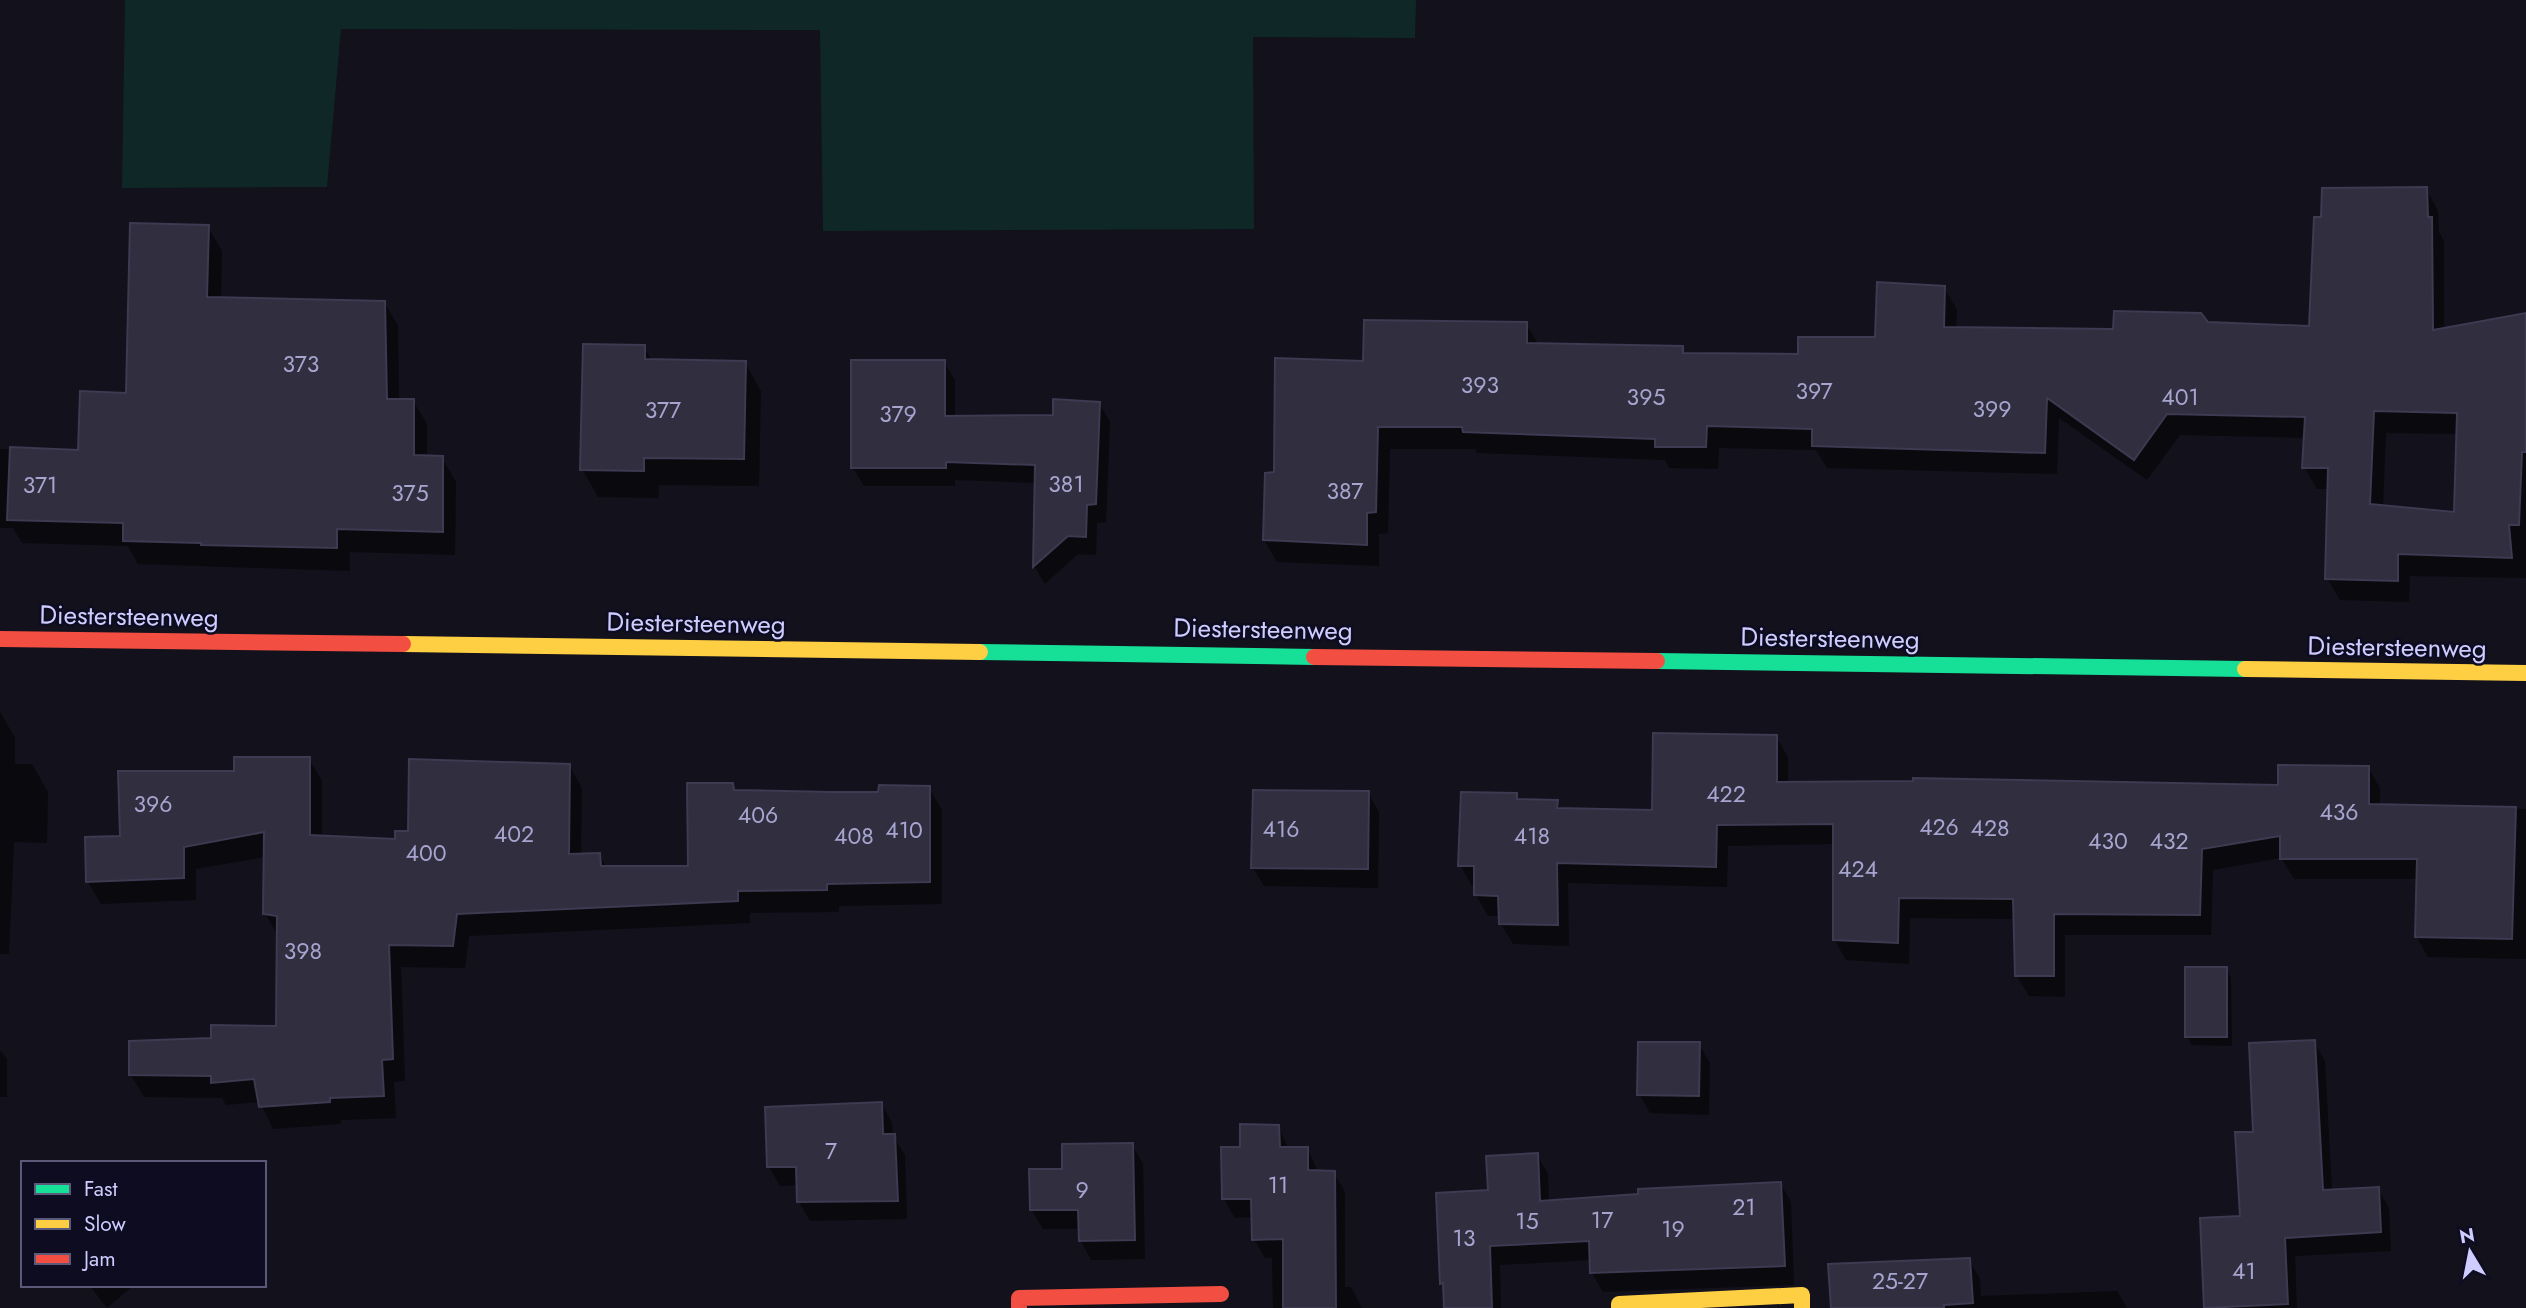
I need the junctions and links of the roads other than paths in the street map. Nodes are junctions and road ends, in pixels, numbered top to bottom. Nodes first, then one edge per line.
1 (0, 639) edge
2 (2526, 673) edge
3 (1221, 1293) dead end
4 (1019, 1308) edge
5 (1619, 1308) edge
6 (1802, 1308) edge

1 - 2 main road, Diestersteenweg
3 - 4 main road
5 - 6 main road

